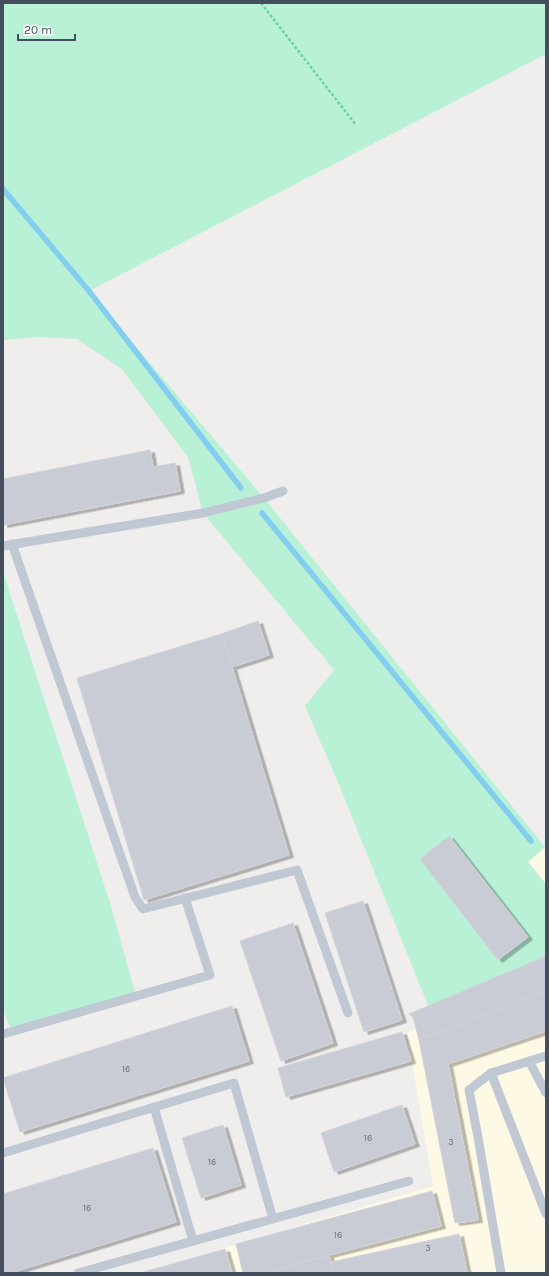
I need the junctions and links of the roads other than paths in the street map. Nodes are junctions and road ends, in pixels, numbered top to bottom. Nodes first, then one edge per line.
1 (284, 491) dead end
2 (7, 545) edge
3 (185, 898) junction
4 (348, 1013) dead end
5 (3, 1034) edge
6 (546, 1056) edge
7 (529, 1061) junction
8 (491, 1073) junction
9 (546, 1093) edge
10 (154, 1108) junction
11 (3, 1153) edge
12 (409, 1181) dead end
13 (546, 1214) edge
14 (273, 1219) junction
15 (193, 1241) junction
16 (78, 1273) edge
17 (501, 1273) edge

1 - 2 lane
2 - 3 lane
3 - 4 lane
3 - 5 lane
6 - 7 lane
7 - 8 lane
7 - 9 lane
8 - 13 lane
8 - 17 lane
10 - 11 lane
10 - 14 lane
10 - 15 lane
12 - 14 lane
14 - 15 lane
15 - 16 lane

